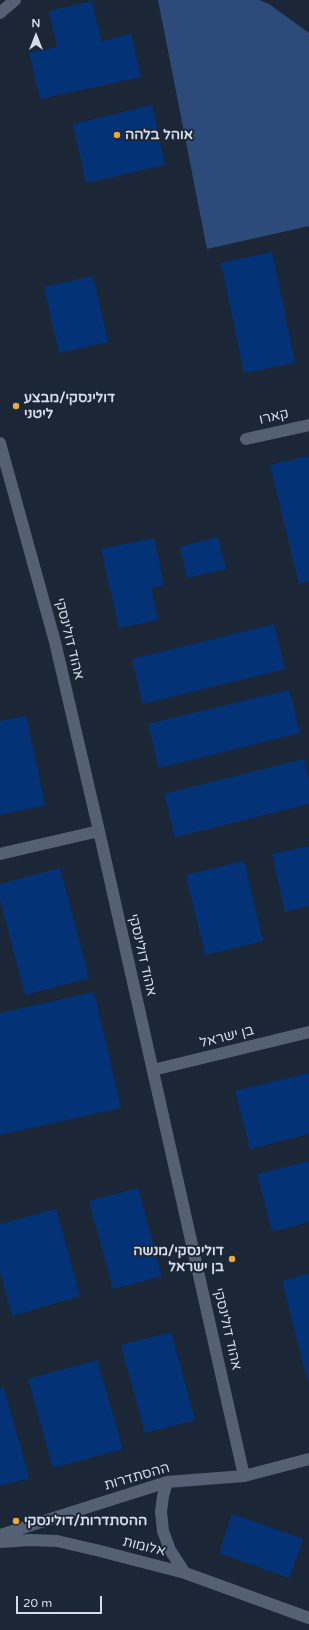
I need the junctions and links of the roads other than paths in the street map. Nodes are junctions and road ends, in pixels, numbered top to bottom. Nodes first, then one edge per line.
1 (15, 0) edge
2 (0, 13) edge
3 (309, 425) edge
4 (246, 439) dead end
5 (0, 443) edge
6 (4, 472) edge
7 (99, 831) junction
8 (0, 854) edge
9 (309, 1032) edge
10 (153, 1070) junction
11 (309, 1459) edge
12 (244, 1476) junction
13 (167, 1482) junction
14 (0, 1535) edge
15 (0, 1542) edge
16 (185, 1572) junction
17 (309, 1618) edge

1 - 2 street
3 - 4 street, קארו
5 - 6 street, אהוד דולינסקי
6 - 7 street, אהוד דולינסקי
7 - 8 street
7 - 10 street, אהוד דולינסקי
9 - 10 street, בן ישראל
10 - 12 street, אהוד דולינסקי
11 - 12 street, ההסתדרות
12 - 13 street, ההסתדרות
13 - 14 street, ההסתדרות
13 - 16 street, אלומות
15 - 16 street, אלומות
16 - 17 street, אלומות

